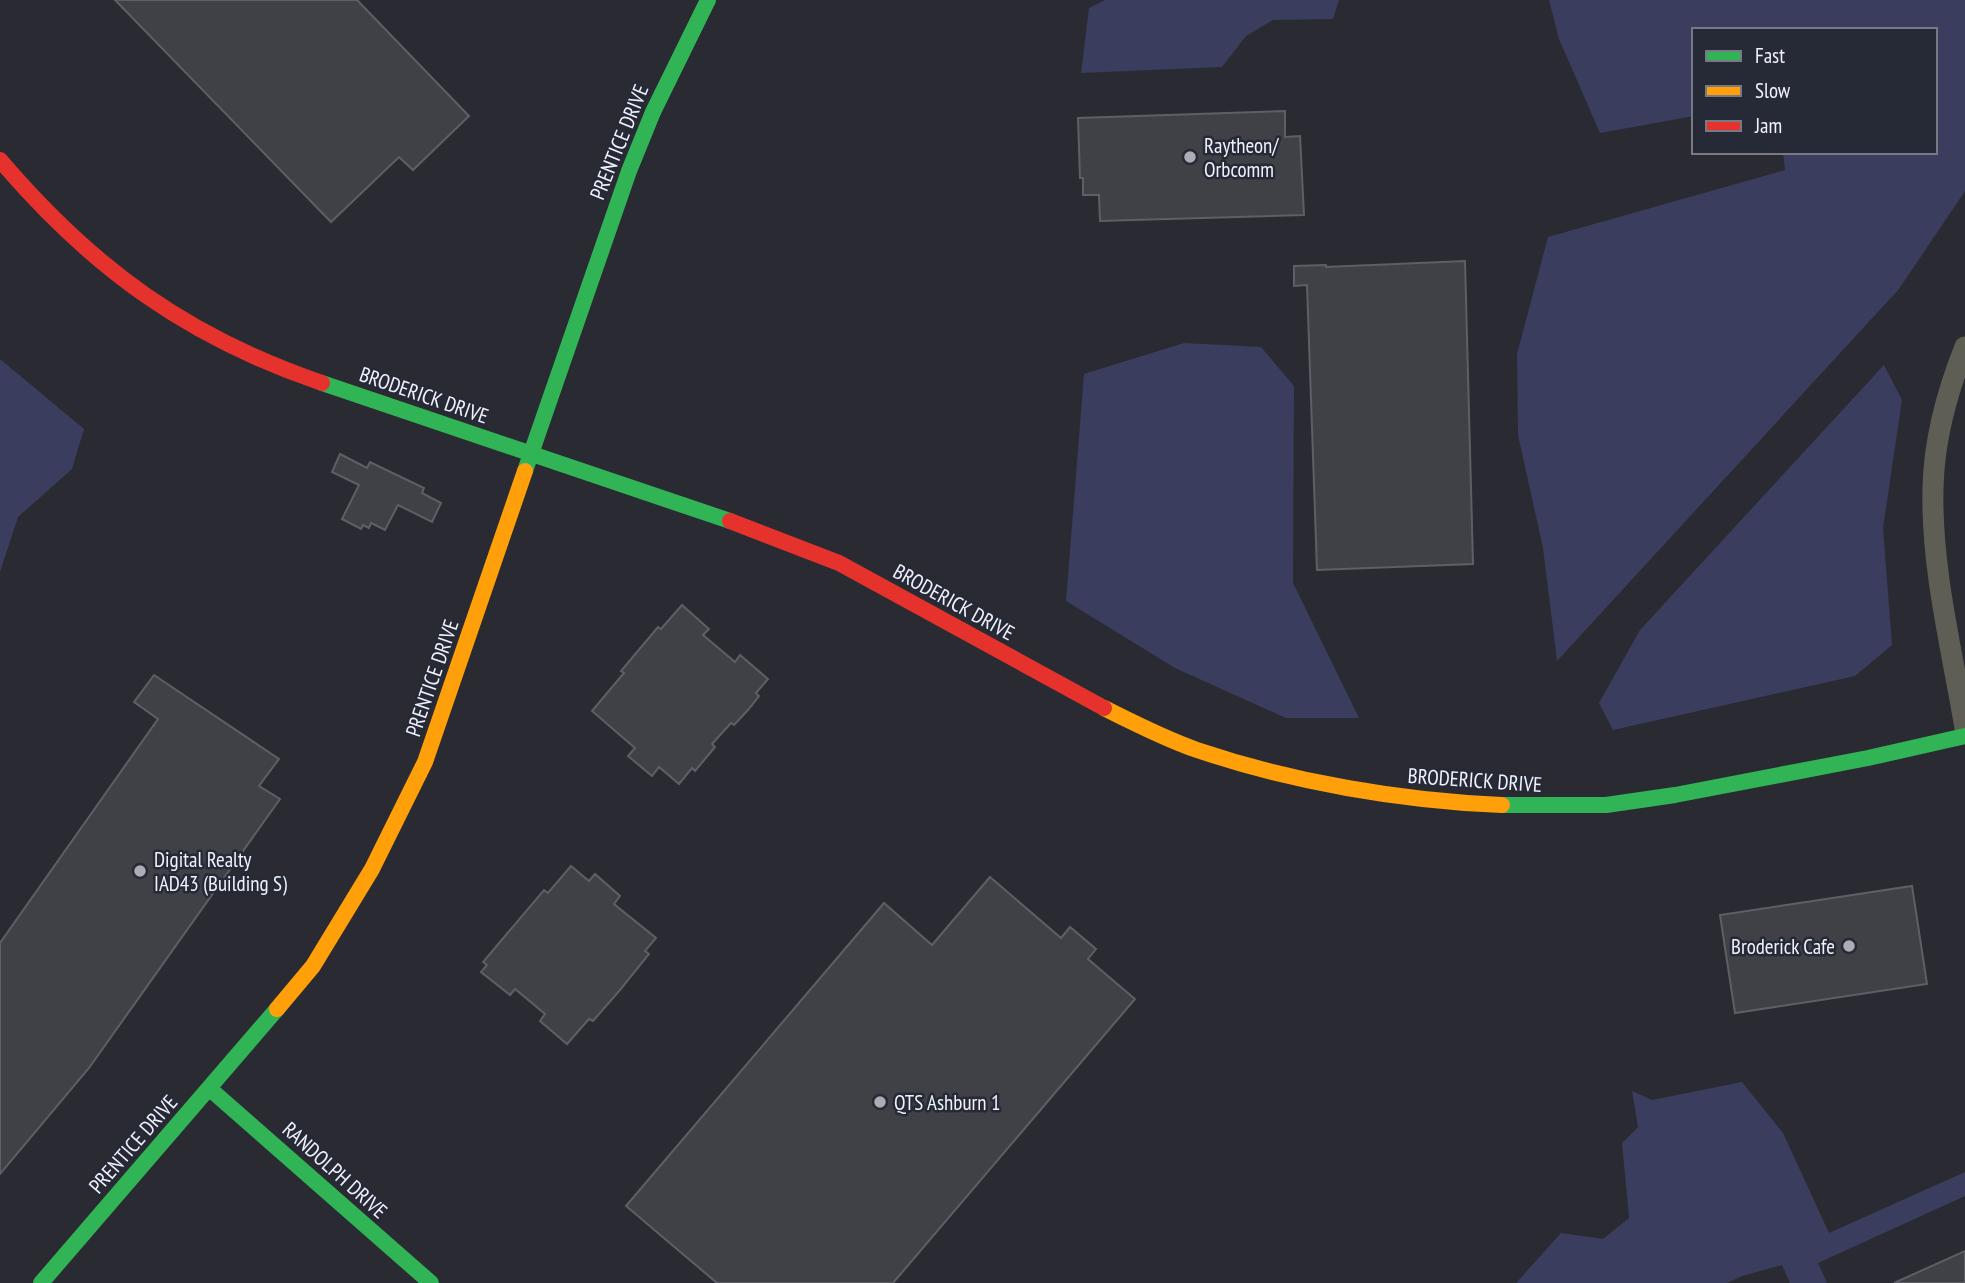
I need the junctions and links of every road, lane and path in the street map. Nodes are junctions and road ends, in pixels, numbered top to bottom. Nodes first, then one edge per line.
1 (708, 0) edge
2 (0, 160) edge
3 (1965, 347) edge
4 (533, 454) junction
5 (1965, 728) edge
6 (1965, 736) edge
7 (210, 1089) junction
8 (41, 1283) edge
9 (430, 1283) edge

1 - 4 street, PRENTICE DRIVE
2 - 4 street, BRODERICK DRIVE
3 - 5 street
4 - 6 street, BRODERICK DRIVE
4 - 7 street, PRENTICE DRIVE
7 - 8 street, PRENTICE DRIVE
7 - 9 street, RANDOLPH DRIVE

